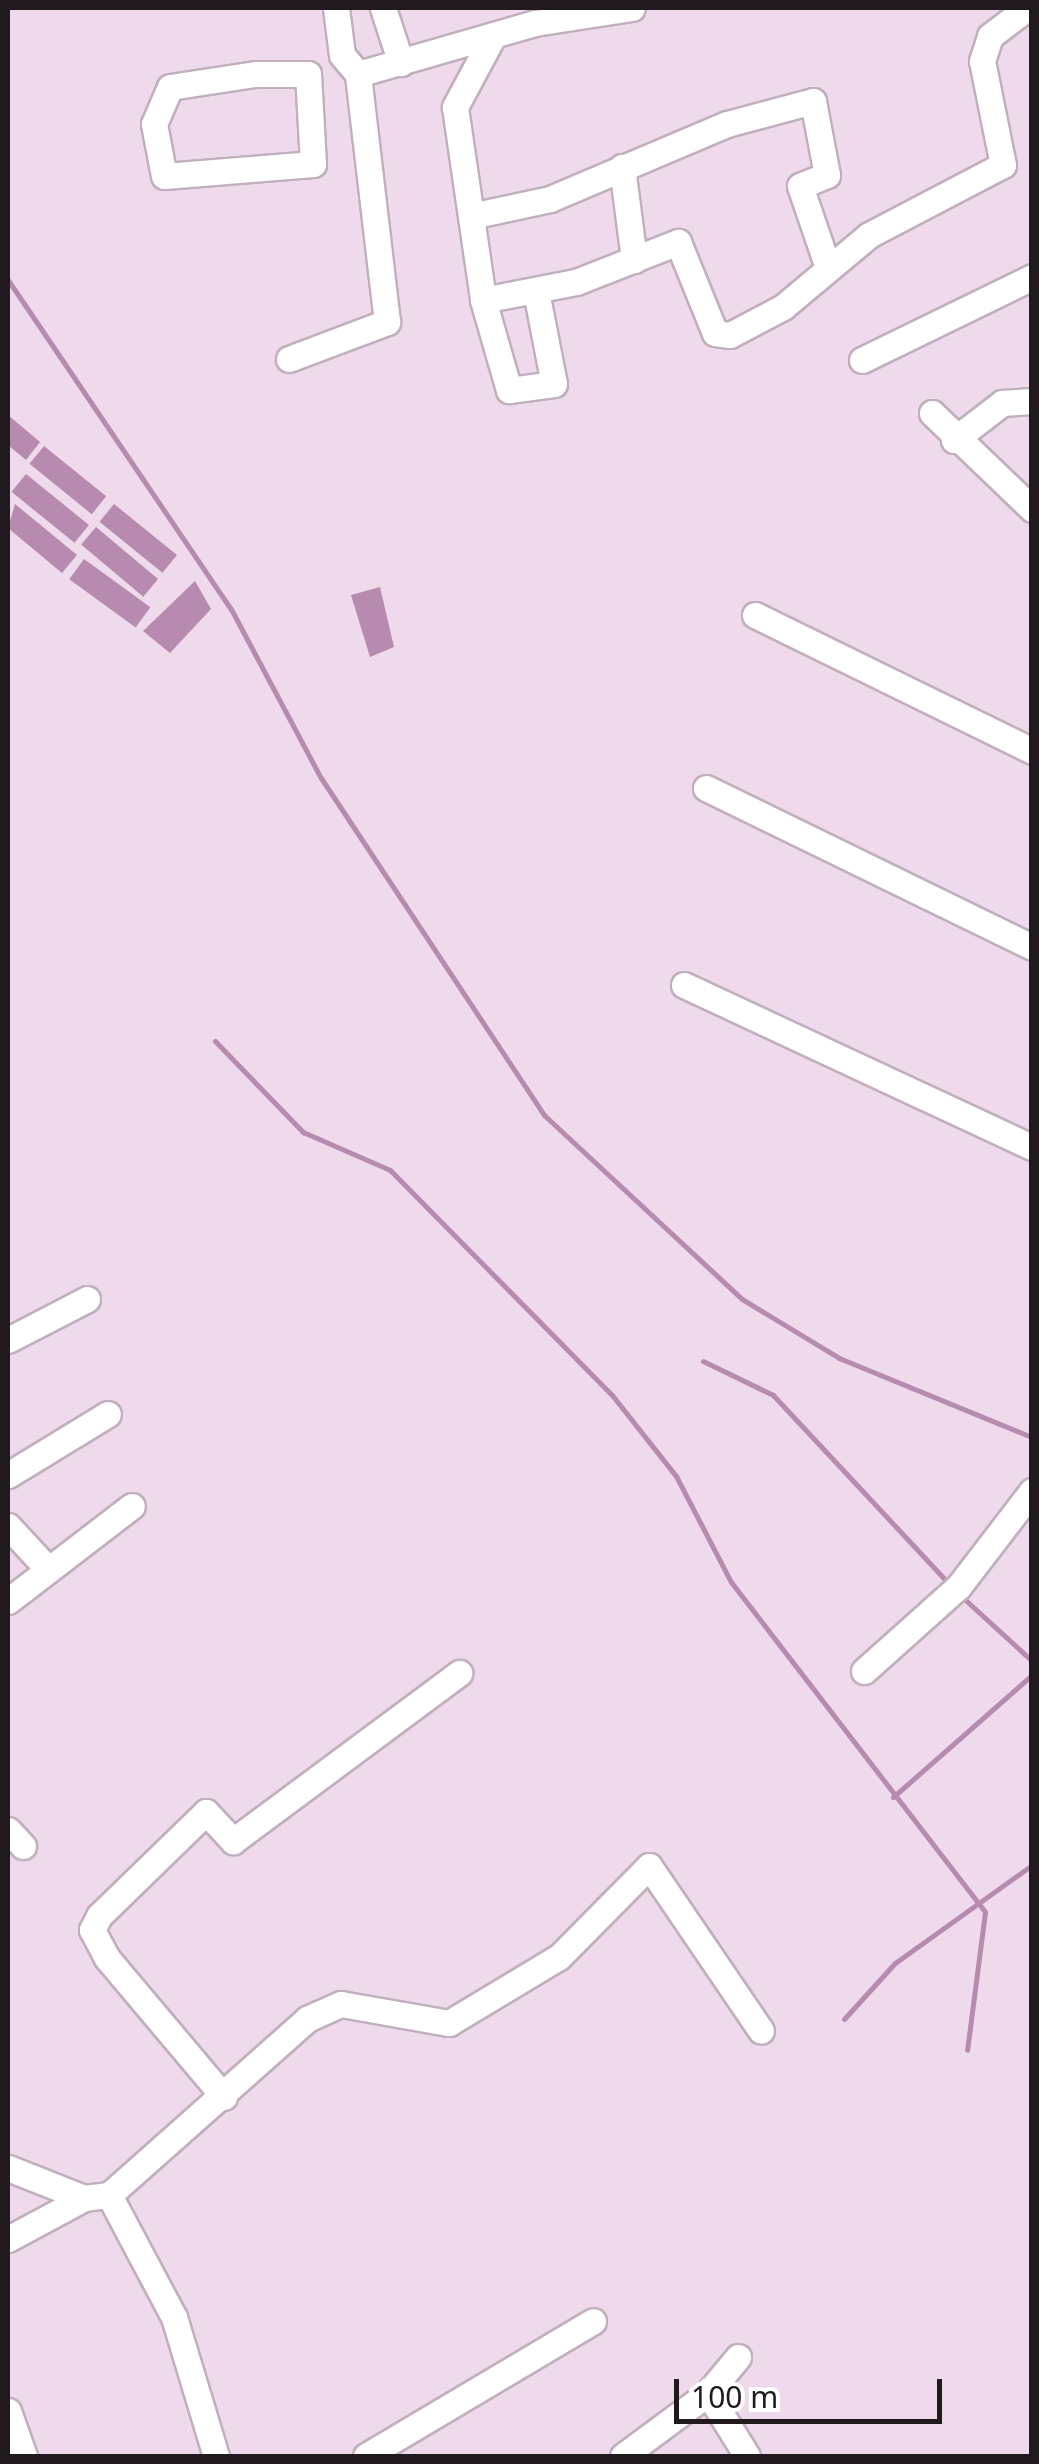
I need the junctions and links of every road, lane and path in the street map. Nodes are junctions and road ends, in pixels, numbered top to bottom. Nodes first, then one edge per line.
1 (336, 8) edge
2 (384, 8) edge
3 (632, 8) edge
4 (1025, 8) edge
5 (494, 36) junction
6 (401, 63) junction
7 (358, 74) junction
8 (203, 85) joint
9 (622, 167) junction
10 (471, 216) junction
11 (634, 260) junction
12 (828, 268) junction
13 (1031, 278) edge
14 (536, 292) junction
15 (483, 300) junction
16 (289, 359) dead end
17 (862, 360) dead end
18 (1030, 398) edge
19 (932, 413) dead end
20 (954, 440) junction
21 (1032, 509) edge
22 (755, 616) dead end
23 (1028, 740) edge
24 (706, 788) dead end
25 (1032, 947) edge
26 (684, 986) dead end
27 (1032, 1147) edge
28 (88, 1299) dead end
29 (8, 1340) edge
30 (108, 1414) dead end
31 (8, 1475) edge
32 (1032, 1491) edge
33 (132, 1506) dead end
34 (8, 1526) edge
35 (47, 1568) junction
36 (8, 1601) edge
37 (864, 1671) dead end
38 (459, 1673) dead end
39 (761, 2031) dead end
40 (224, 2098) junction
41 (8, 2168) edge
42 (96, 2196) junction
43 (8, 2239) edge
44 (593, 2321) dead end
45 (738, 2357) dead end
46 (708, 2393) junction
47 (8, 2411) edge
48 (24, 2456) edge
49 (216, 2456) edge
50 (366, 2456) edge
51 (623, 2456) edge
52 (748, 2456) edge

1 - 7 street
2 - 6 street
3 - 5 street
4 - 12 street
5 - 6 street
5 - 10 street
6 - 7 street
7 - 16 street
8 - 8 street
9 - 10 street
9 - 11 street
9 - 12 street
10 - 15 street
11 - 12 street
11 - 14 street
13 - 17 street
14 - 15 street
14 - 15 street
18 - 20 street
19 - 20 street
20 - 21 street
22 - 23 street
24 - 25 street
26 - 27 street
28 - 29 street
30 - 31 street
32 - 37 street
33 - 35 street
34 - 35 street
35 - 36 street
38 - 40 street
39 - 40 street
40 - 42 street
41 - 42 street
42 - 43 street
42 - 49 street
44 - 50 street
45 - 46 street
46 - 51 street
46 - 52 street
47 - 48 street

